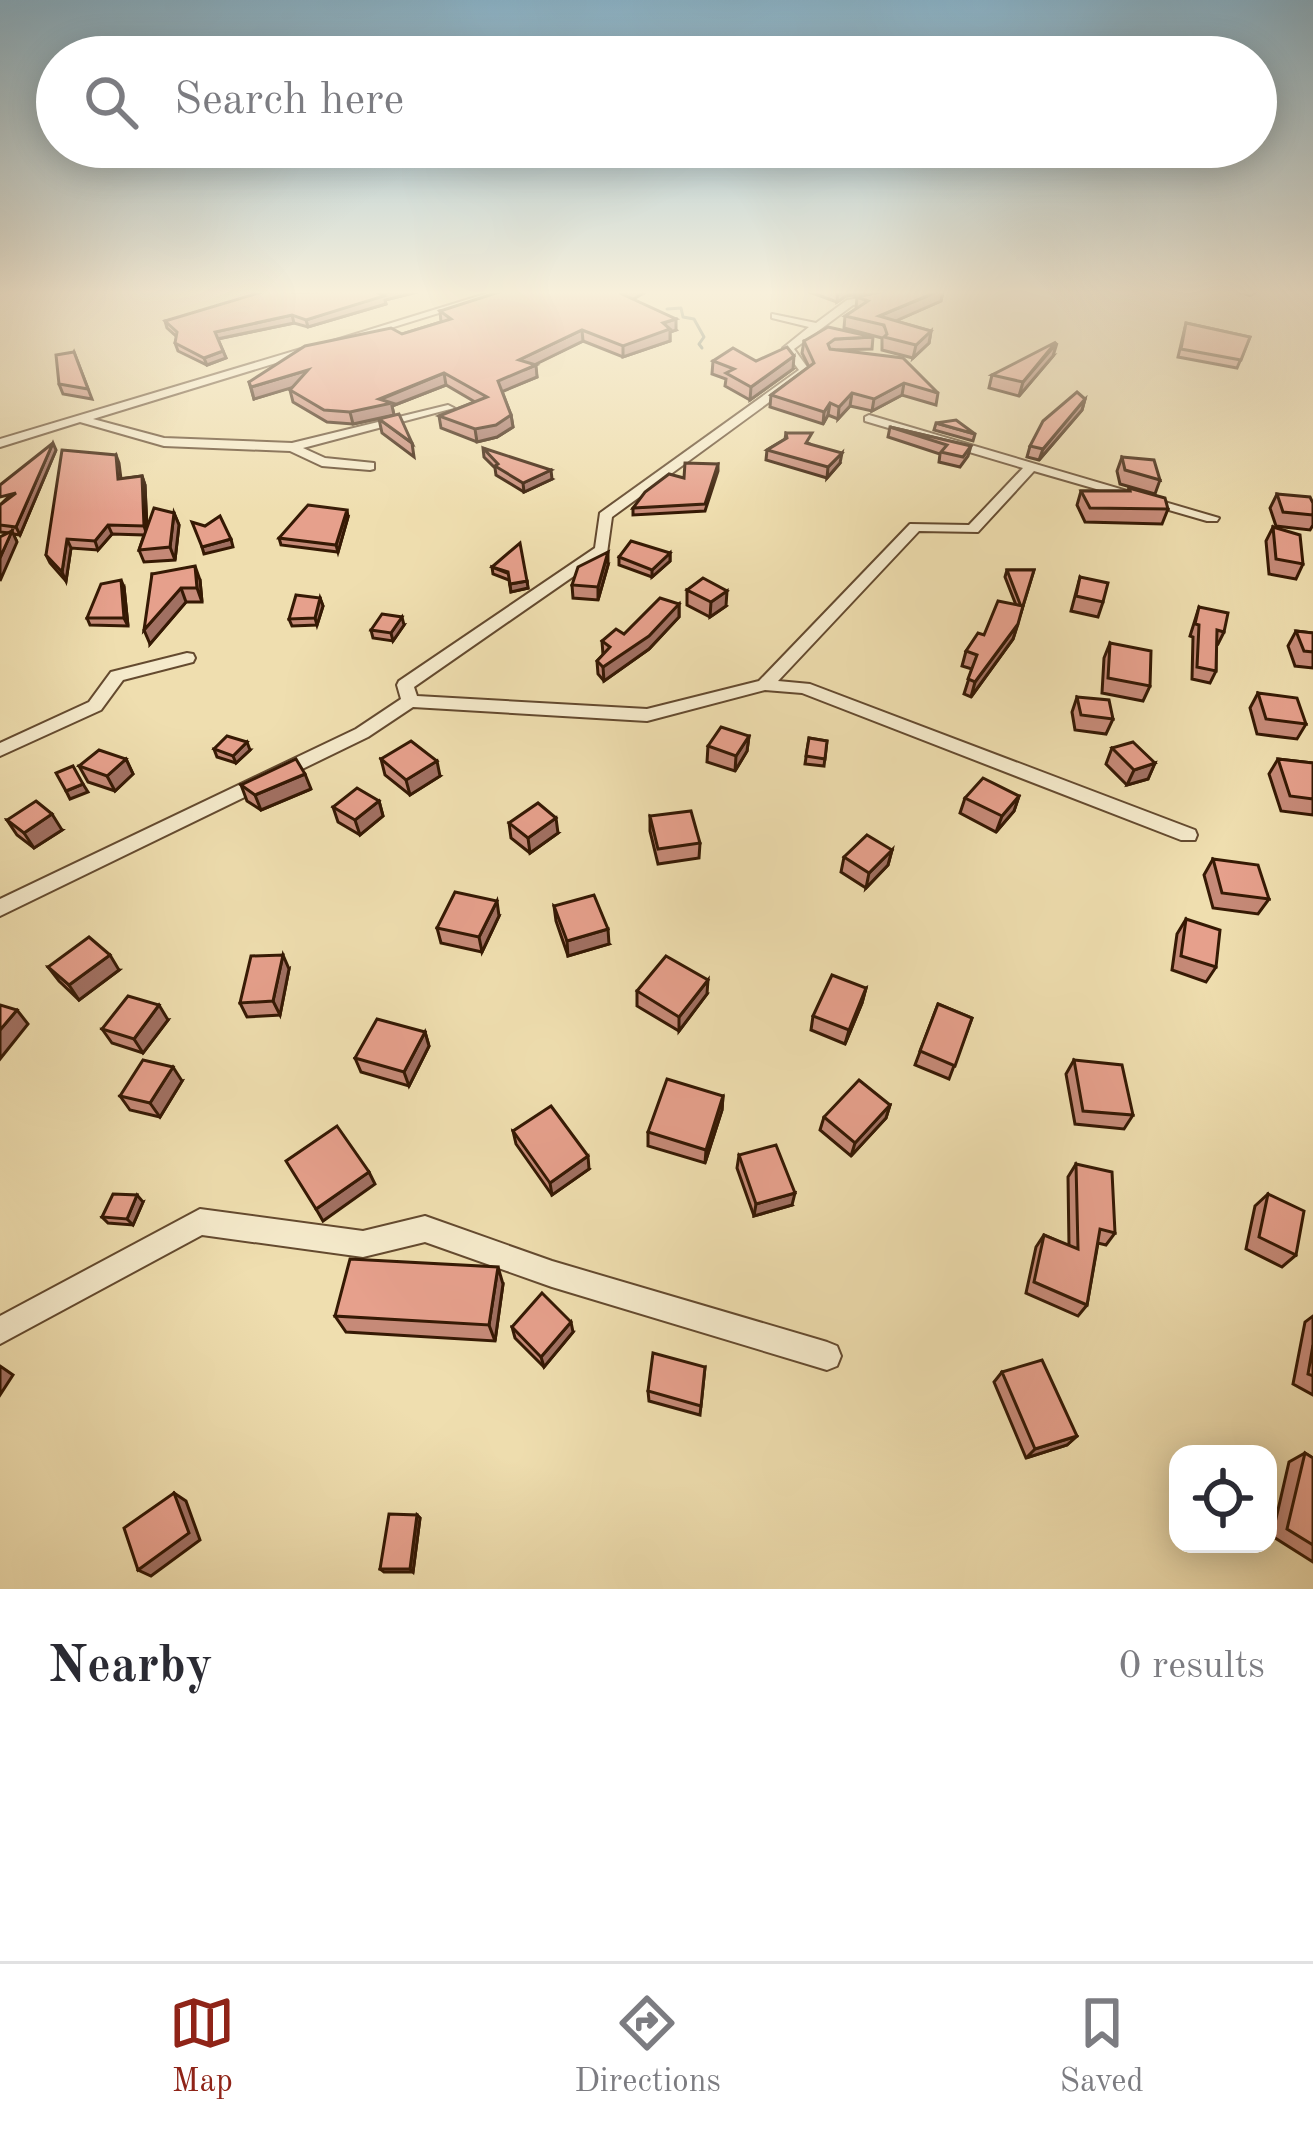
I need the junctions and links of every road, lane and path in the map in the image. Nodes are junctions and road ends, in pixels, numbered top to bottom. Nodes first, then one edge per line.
1 (257, 365) edge
2 (802, 365) edge
3 (448, 408) edge
4 (81, 418) junction
5 (869, 419) dead end
6 (0, 443) edge
7 (292, 448) junction
8 (370, 466) dead end
9 (1030, 468) junction
10 (1212, 518) dead end
11 (188, 658) dead end
12 (765, 686) junction
13 (410, 701) junction
14 (0, 750) edge
15 (1187, 835) dead end
16 (0, 908) edge
17 (0, 1331) edge
18 (827, 1355) dead end

1 - 4 street
2 - 13 street
3 - 7 street
4 - 6 street
4 - 7 street
5 - 9 street
7 - 8 street
9 - 10 street
9 - 12 street
11 - 14 street
12 - 13 street
12 - 15 street
13 - 16 street
17 - 18 street

